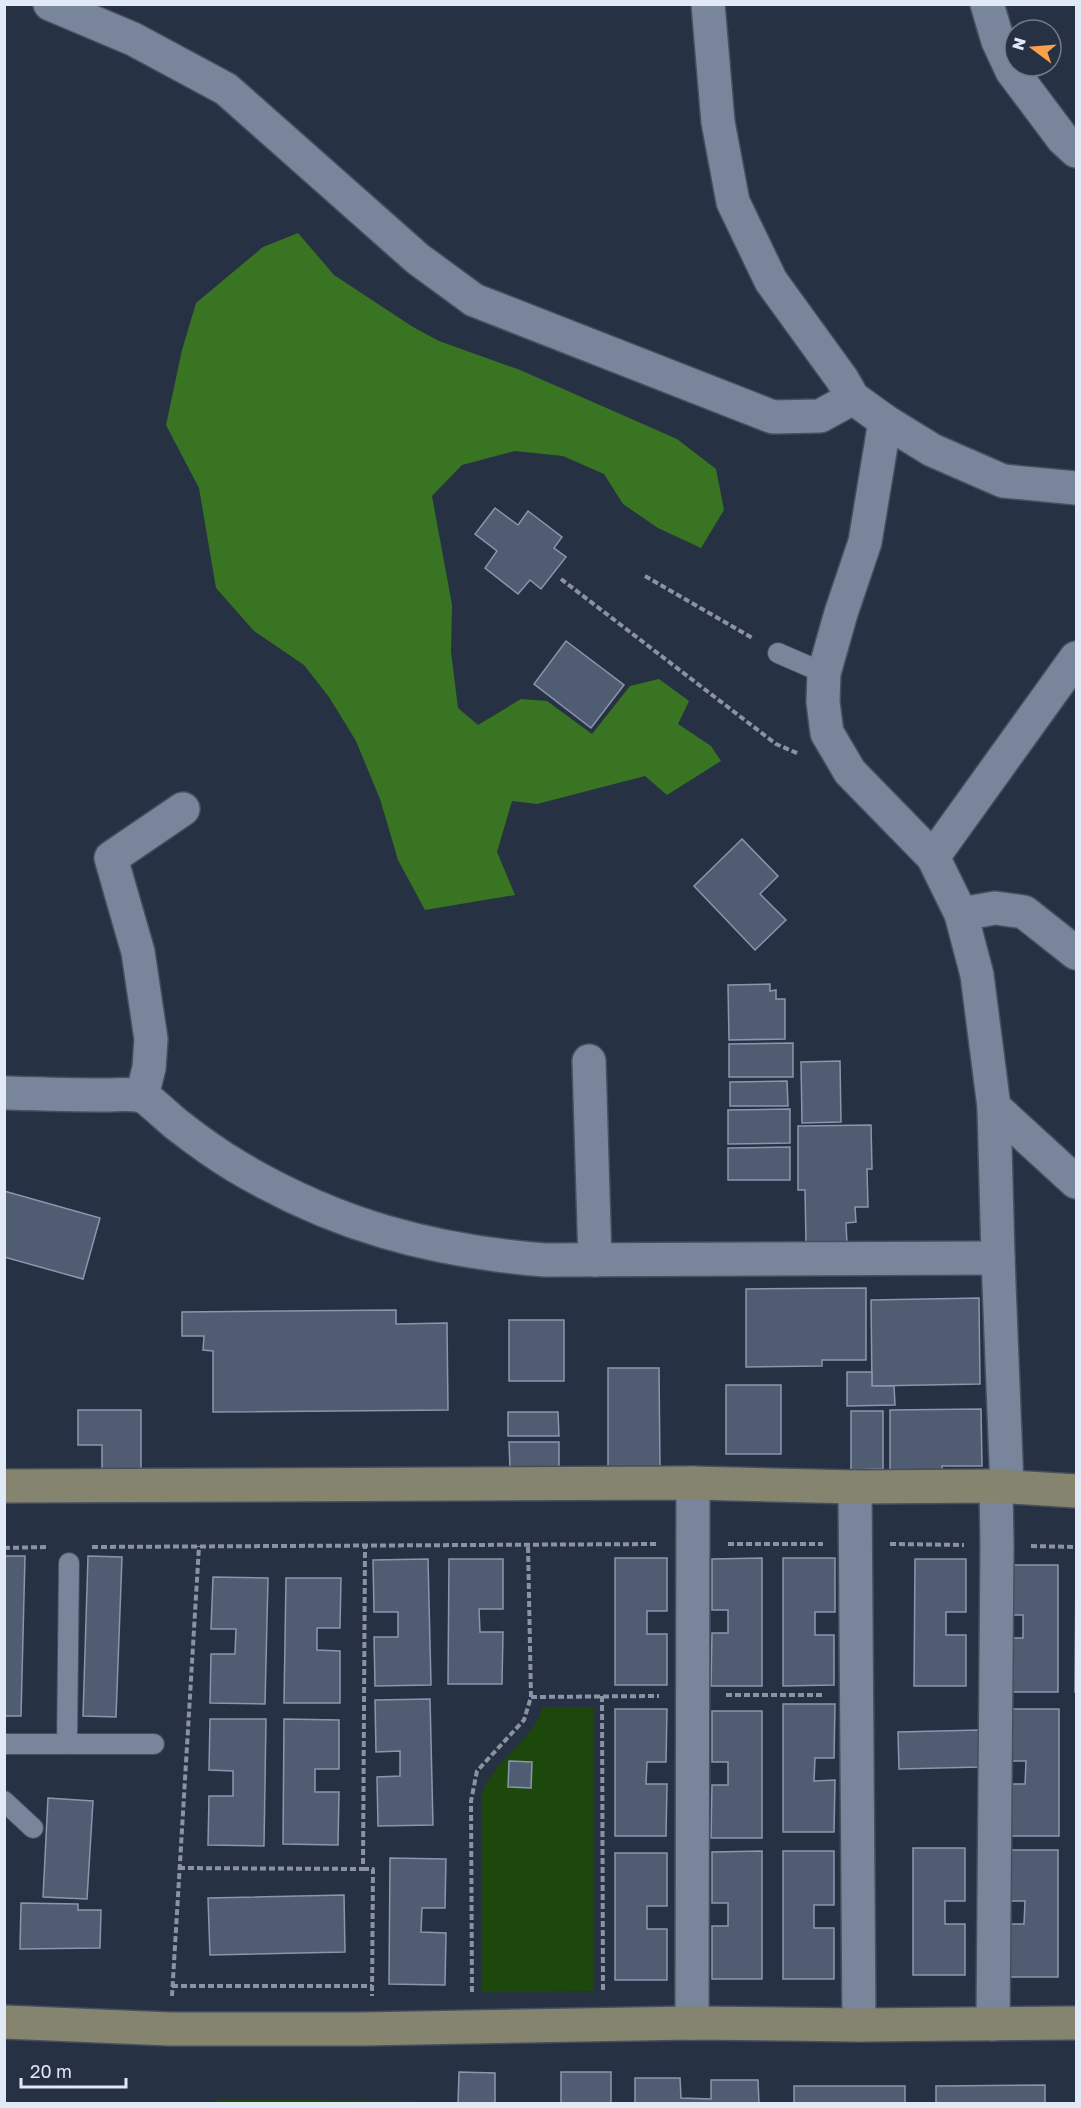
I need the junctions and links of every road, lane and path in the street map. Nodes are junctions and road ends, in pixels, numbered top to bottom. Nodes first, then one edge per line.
1 (50, 4) edge
2 (708, 4) edge
3 (987, 4) edge
4 (1077, 152) edge
5 (853, 398) junction
6 (885, 422) junction
7 (1077, 488) edge
8 (645, 576) dead end
9 (561, 579) dead end
10 (778, 653) joint
11 (1077, 658) edge
12 (824, 673) junction
13 (776, 744) dead end
14 (183, 809) dead end
15 (933, 857) junction
16 (961, 914) junction
17 (1077, 953) edge
18 (589, 1061) dead end
19 (4, 1093) edge
20 (142, 1096) junction
21 (994, 1107) junction
22 (1077, 1182) edge
23 (998, 1258) junction
24 (595, 1260) junction
25 (693, 1483) junction
26 (4, 1486) edge
27 (1001, 1486) junction
28 (855, 1487) junction
29 (1077, 1491) edge
30 (692, 1544) junction
31 (856, 1544) junction
32 (365, 1545) junction
33 (528, 1545) junction
34 (997, 1545) junction
35 (199, 1546) junction
36 (50, 1547) dead end
37 (84, 1547) dead end
38 (1077, 1547) edge
39 (4, 1548) edge
40 (69, 1563) dead end
41 (602, 1696) dead end
42 (4, 1743) edge
43 (68, 1744) junction
44 (154, 1744) dead end
45 (4, 1801) edge
46 (33, 1828) dead end
47 (179, 1868) junction
48 (172, 1986) junction
49 (372, 1986) dead end
50 (472, 2000) dead end
51 (603, 2000) dead end
52 (4, 2022) edge
53 (692, 2023) junction
54 (1077, 2023) edge
55 (993, 2024) junction
56 (860, 2025) junction
57 (170, 2029) junction

1 - 5 street
2 - 5 street
3 - 4 street
5 - 6 street
6 - 7 street
6 - 12 street
8 - 10 path
9 - 13 path
10 - 12 lane
11 - 15 street
12 - 15 street
14 - 20 street
15 - 16 street
16 - 17 street
16 - 21 street
18 - 24 street
19 - 20 street
20 - 24 street
21 - 22 street
21 - 23 street
23 - 24 street
23 - 27 street
25 - 26 street
25 - 28 street
25 - 30 street
27 - 28 street
27 - 29 street
27 - 34 street
28 - 31 street
30 - 31 path
30 - 33 path
30 - 53 street
31 - 34 path
31 - 56 street
32 - 33 path
32 - 35 path
32 - 47 path
33 - 50 path
34 - 38 path
34 - 55 street
35 - 37 path
35 - 47 path
36 - 39 path
40 - 43 lane
41 - 51 path
42 - 43 lane
43 - 44 lane
45 - 46 lane
47 - 48 path
48 - 49 path
48 - 57 path
52 - 57 street
53 - 56 street
53 - 57 street
54 - 55 street
55 - 56 street

